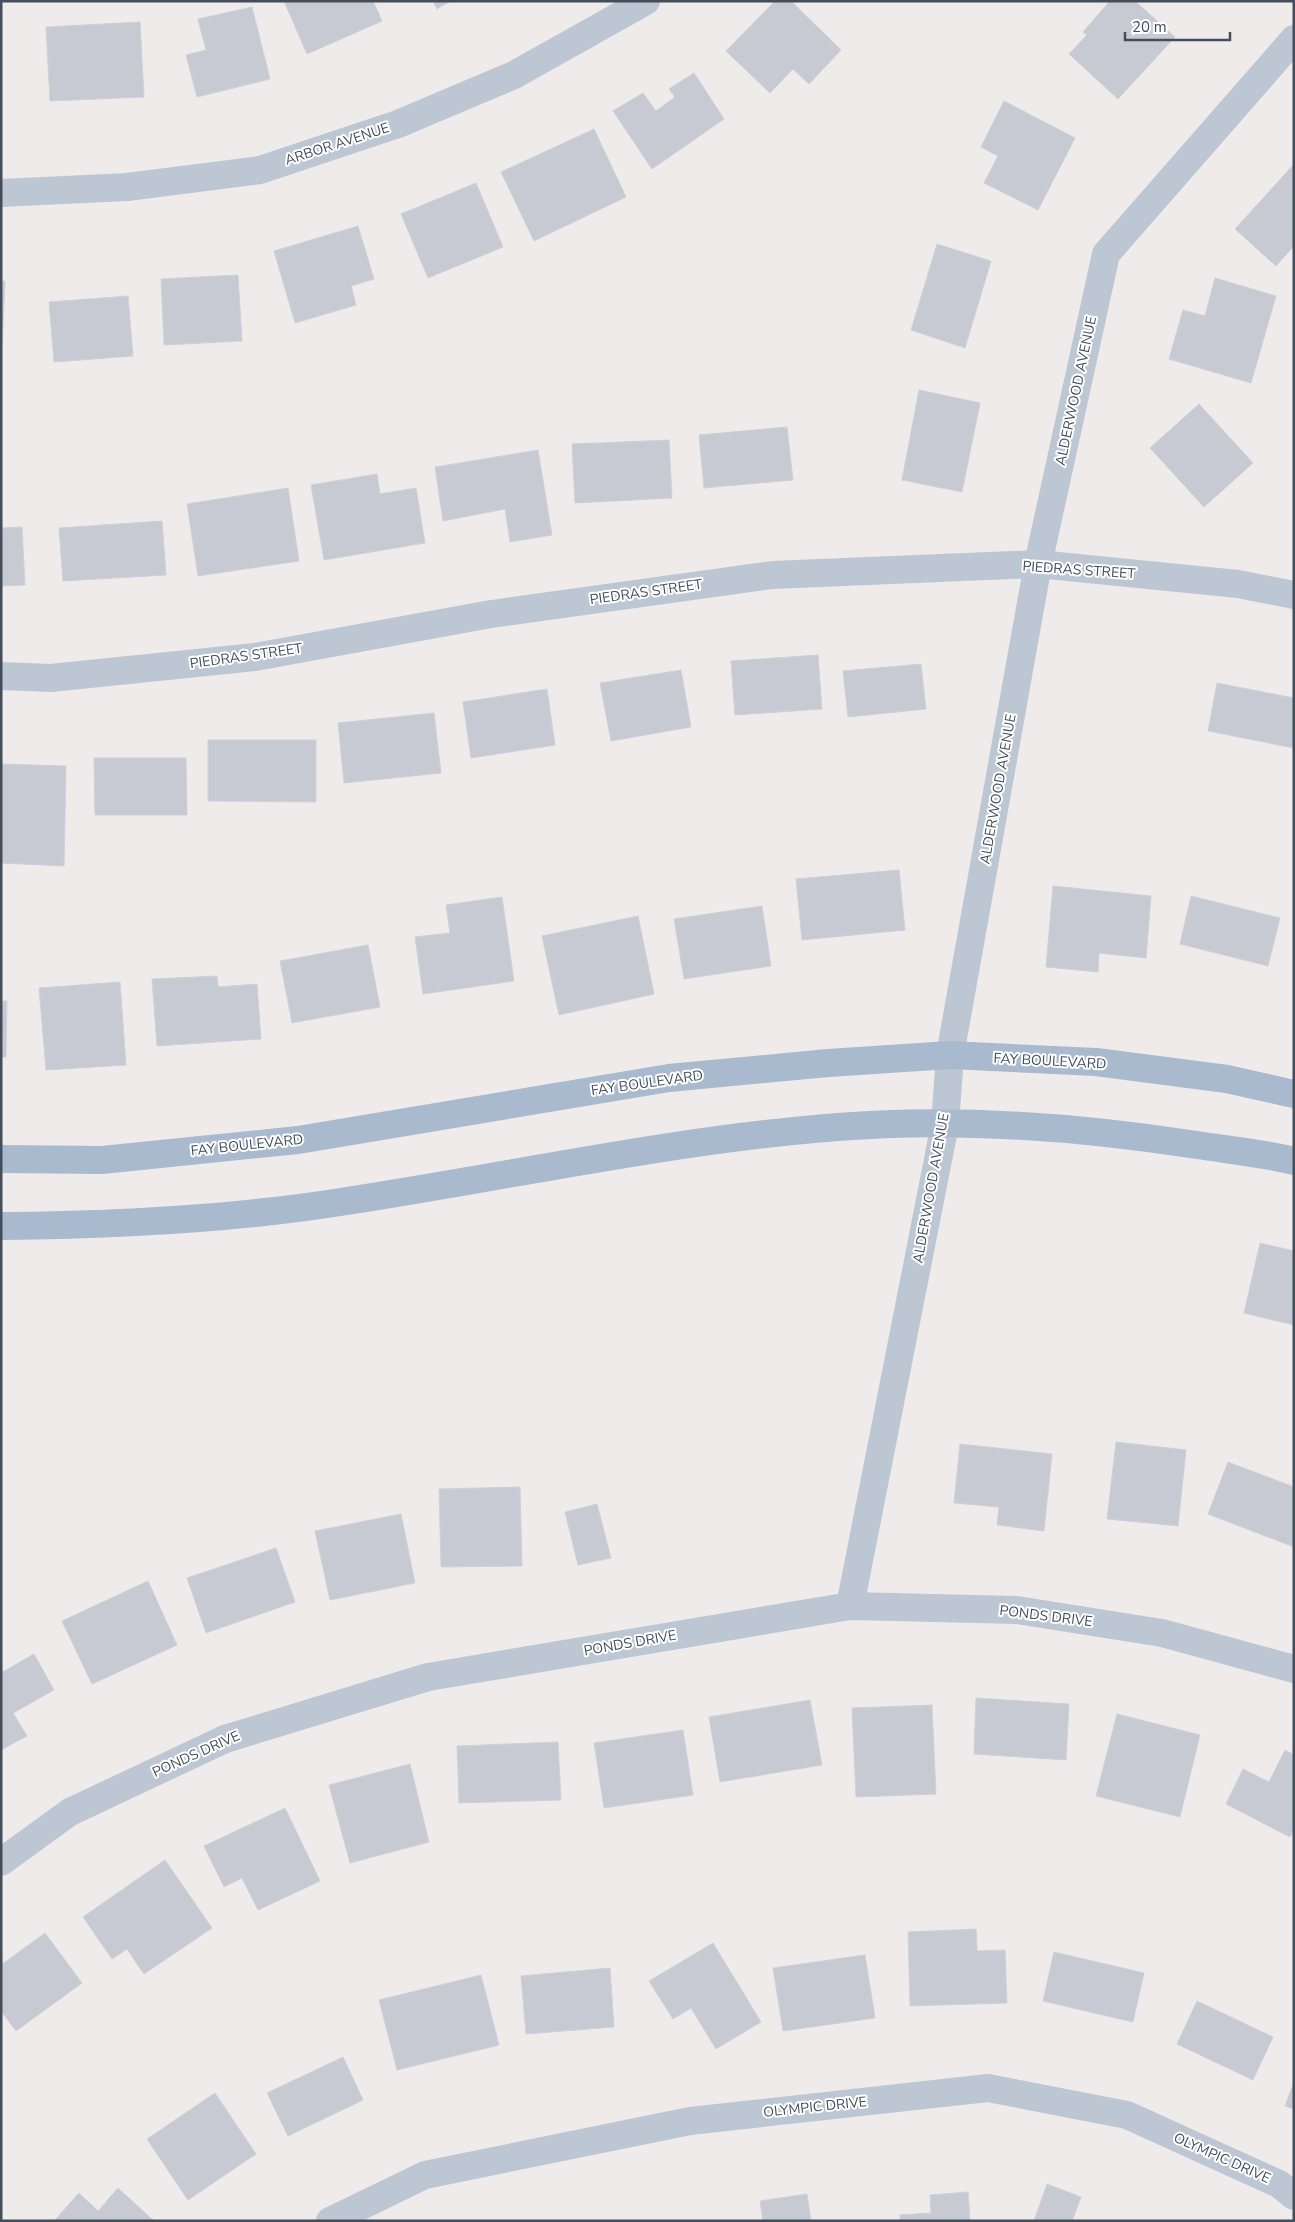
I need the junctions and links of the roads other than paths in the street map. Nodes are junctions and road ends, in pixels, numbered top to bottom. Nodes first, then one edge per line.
1 (646, 1) edge
2 (1294, 40) edge
3 (1, 193) edge
4 (1038, 564) junction
5 (1294, 595) edge
6 (1, 676) edge
7 (950, 1055) junction
8 (1294, 1094) edge
9 (945, 1124) junction
10 (1, 1160) edge
11 (1294, 1161) edge
12 (1, 1226) edge
13 (850, 1606) junction
14 (1294, 1669) edge
15 (1, 1862) edge
16 (1294, 2196) edge
17 (330, 2221) edge

1 - 3 street, ARBOR AVENUE
2 - 4 street, ALDERWOOD AVENUE
4 - 5 street, PIEDRAS STREET
4 - 6 street, PIEDRAS STREET
4 - 7 street, ALDERWOOD AVENUE
7 - 8 main road, FAY BOULEVARD
7 - 9 street, ALDERWOOD AVENUE
7 - 10 main road, FAY BOULEVARD
9 - 11 main road
9 - 12 main road
9 - 13 street, ALDERWOOD AVENUE
13 - 14 street, PONDS DRIVE
13 - 15 street, PONDS DRIVE
16 - 17 street, OLYMPIC DRIVE

